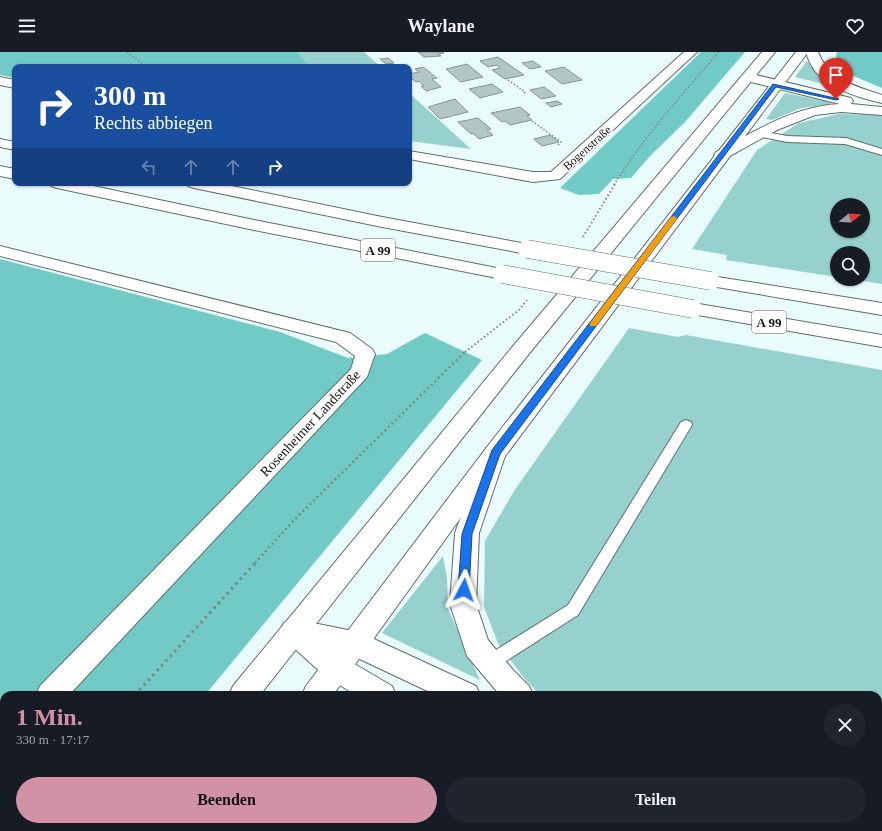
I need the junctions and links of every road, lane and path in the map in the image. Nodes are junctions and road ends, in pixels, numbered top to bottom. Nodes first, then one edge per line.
1 (127, 52) edge
2 (692, 52) edge
3 (719, 52) edge
4 (769, 52) edge
5 (802, 52) edge
6 (812, 52) edge
7 (143, 64) edge
8 (748, 77) junction
9 (508, 80) dead end
10 (0, 81) edge
11 (777, 82) junction
12 (12, 83) edge
13 (523, 94) dead end
14 (882, 99) edge
15 (882, 108) edge
16 (882, 112) edge
17 (532, 121) dead end
18 (760, 134) junction
19 (0, 143) edge
20 (12, 145) edge
21 (558, 146) dead end
22 (882, 152) edge
23 (412, 156) edge
24 (721, 156) junction
25 (0, 171) edge
26 (12, 173) edge
27 (71, 186) edge
28 (208, 186) edge
29 (588, 231) dead end
30 (0, 251) edge
31 (882, 309) edge
32 (519, 310) dead end
33 (844, 335) junction
34 (882, 341) edge
35 (882, 354) edge
36 (686, 425) dead end
37 (495, 453) junction
38 (293, 631) junction
39 (353, 643) junction
40 (489, 663) junction
41 (336, 668) junction
42 (54, 691) edge
43 (139, 691) edge
44 (246, 691) edge
45 (319, 691) edge
46 (375, 691) edge
47 (457, 691) edge
48 (515, 691) edge

1 - 7 path
2 - 23 main road, Bogenstraße
3 - 29 path
4 - 8 main road
5 - 11 main road
6 - 14 main road
8 - 11 main road
8 - 38 main road
9 - 13 path
10 - 12 main road
11 - 14 main road
11 - 15 main road
11 - 24 main road
16 - 18 main road
17 - 21 path
18 - 22 lane
18 - 24 main road
19 - 20 main road
24 - 37 main road
25 - 26 main road
27 - 33 main road, A 99, bridge
28 - 31 main road, A 99, bridge
30 - 42 main road, Rosenheimer Landstraße
32 - 43 path
33 - 34 main road, A 99
33 - 35 main road
36 - 40 lane
37 - 39 main road
37 - 40 main road
38 - 39 main road
38 - 41 main road
38 - 44 main road
39 - 41 main road
39 - 47 main road
40 - 48 main road
41 - 45 main road
41 - 46 main road

